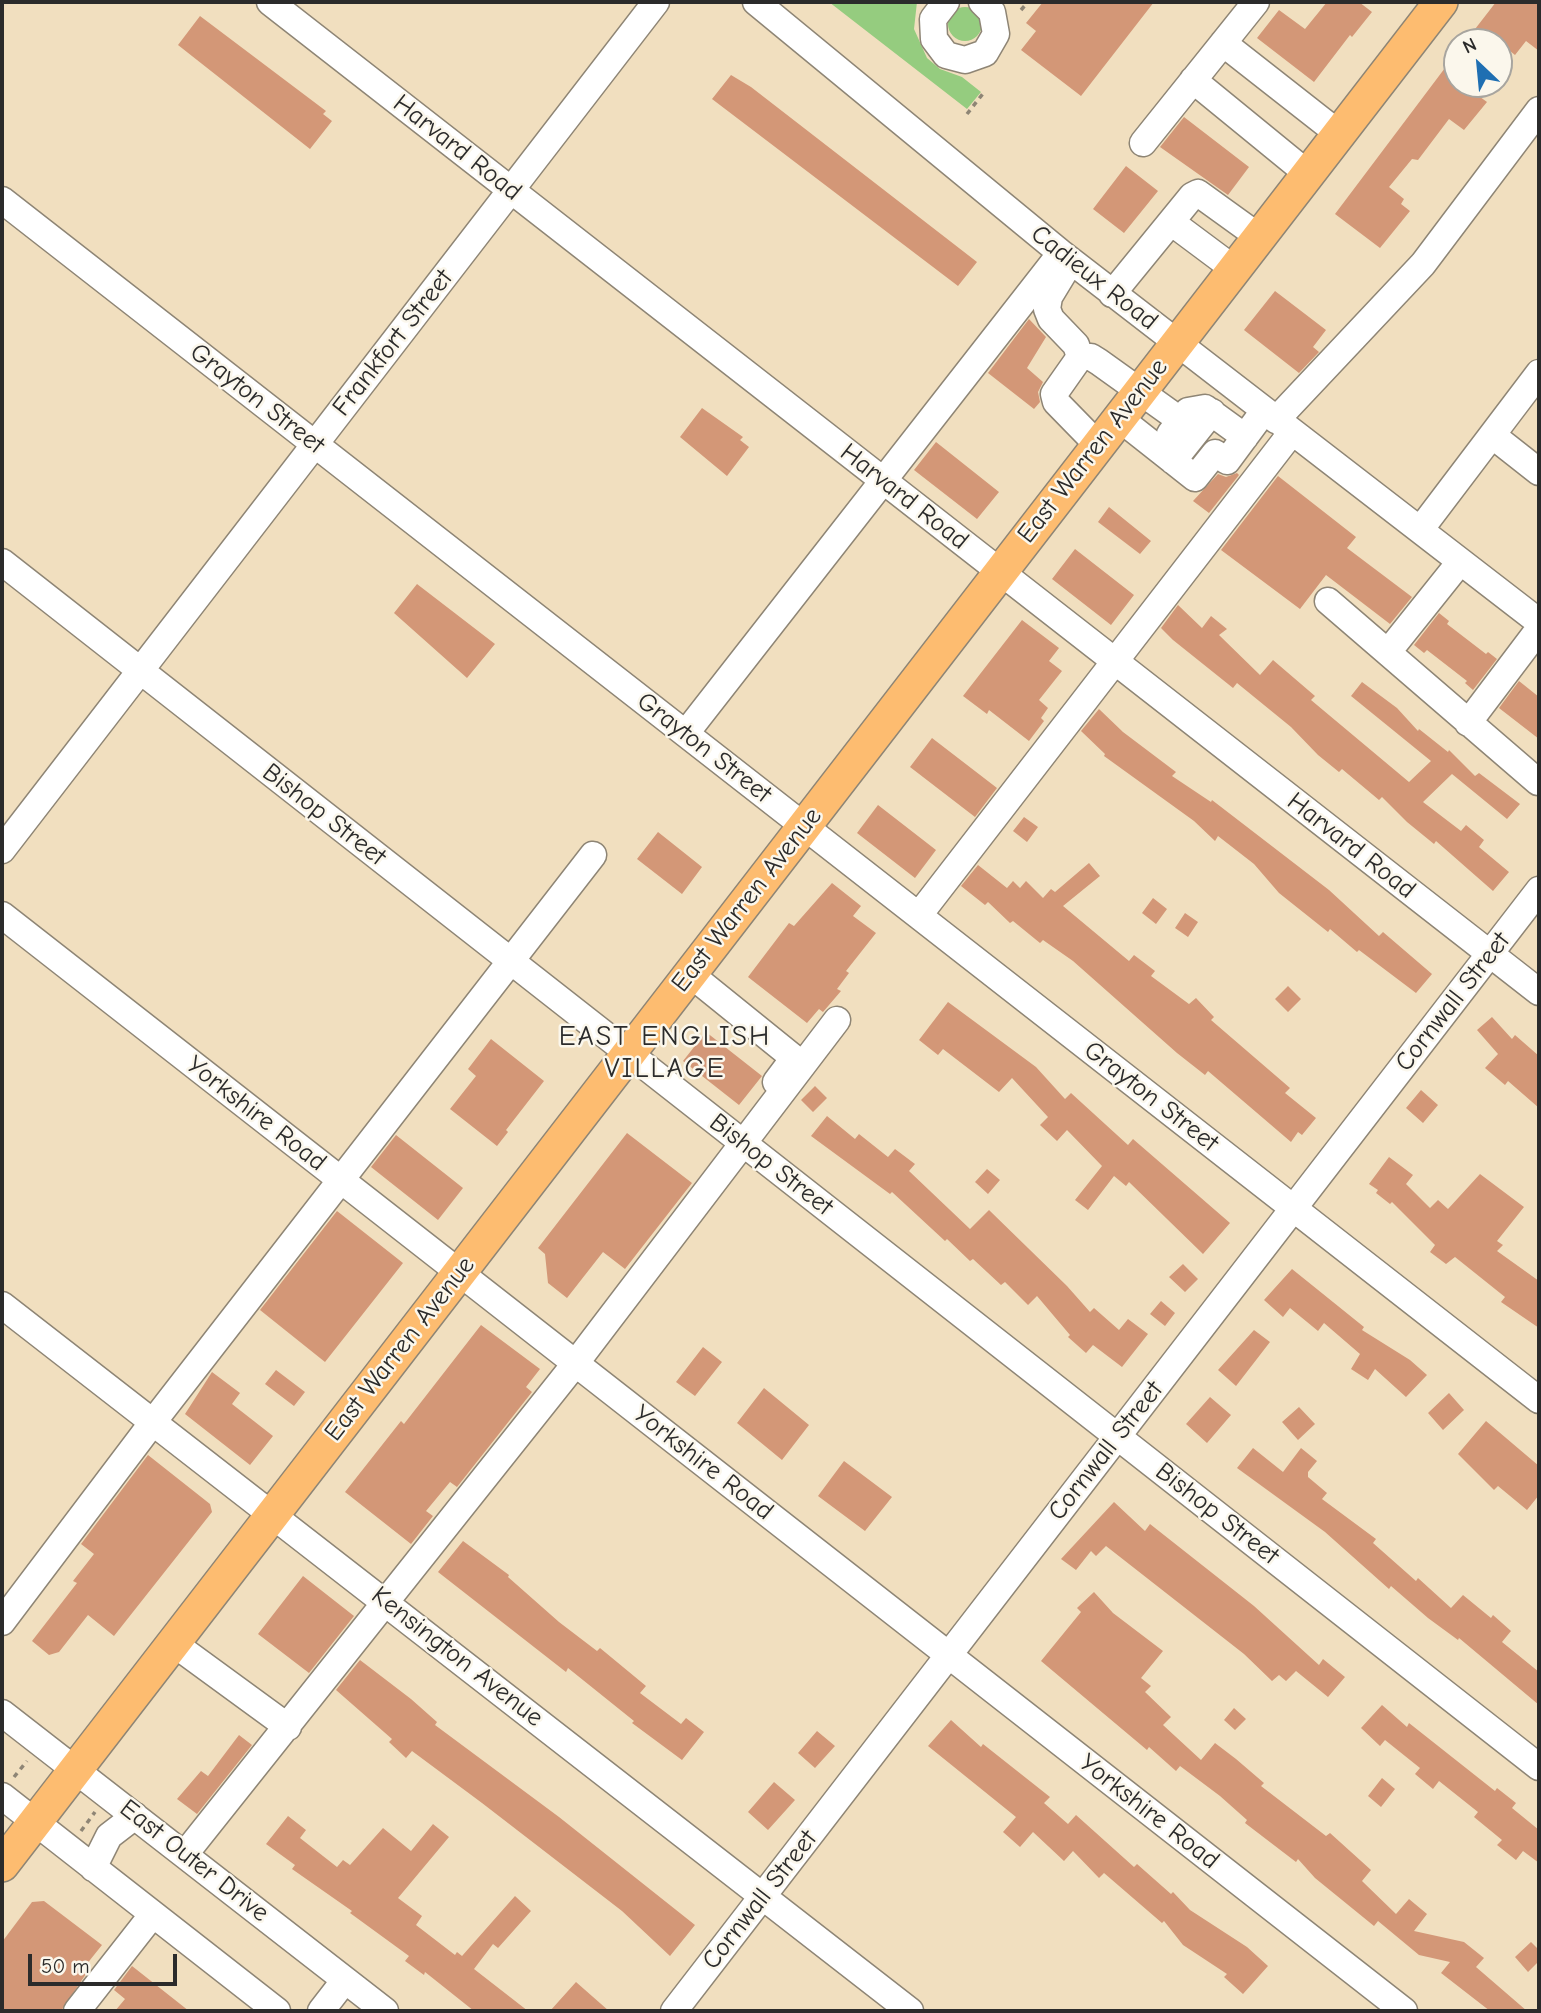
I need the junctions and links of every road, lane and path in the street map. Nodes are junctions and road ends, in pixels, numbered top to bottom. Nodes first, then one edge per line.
1 (270, 2) edge
2 (656, 2) edge
3 (756, 2) edge
4 (946, 2) edge
5 (982, 2) edge
6 (1028, 2) edge
7 (1256, 2) edge
8 (1441, 2) edge
9 (1021, 10) dead end
10 (1223, 43) junction
11 (1193, 80) junction
12 (985, 91) dead end
13 (1539, 110) edge
14 (967, 114) dead end
15 (1339, 134) junction
16 (1143, 143) dead end
17 (1308, 174) junction
18 (511, 190) junction
19 (2, 200) edge
20 (1171, 222) junction
21 (1259, 237) junction
22 (1066, 257) junction
23 (1234, 269) junction
24 (1112, 294) junction
25 (1177, 344) junction
26 (1080, 357) junction
27 (1539, 373) edge
28 (1224, 381) junction
29 (1140, 391) junction
30 (1208, 410) junction
31 (1119, 418) junction
32 (1278, 421) junction
33 (1186, 428) junction
34 (1492, 435) junction
35 (1245, 437) junction
36 (315, 444) junction
37 (1098, 446) junction
38 (1215, 453) junction
39 (1165, 455) junction
40 (1539, 472) edge
41 (883, 481) junction
42 (1420, 530) junction
43 (2, 562) edge
44 (1460, 562) junction
45 (1000, 572) junction
46 (1328, 601) dead end
47 (1539, 622) edge
48 (1539, 629) edge
49 (1388, 652) junction
50 (1117, 663) junction
51 (141, 671) junction
52 (1468, 723) junction
53 (686, 733) junction
54 (1538, 782) edge
55 (804, 825) junction
56 (2, 850) edge
57 (593, 855) dead end
58 (1539, 890) edge
59 (2, 915) edge
60 (919, 915) junction
61 (1490, 954) junction
62 (511, 961) junction
63 (690, 974) junction
64 (1539, 992) edge
65 (837, 1020) dead end
66 (629, 1054) junction
67 (740, 1141) junction
68 (340, 1180) junction
69 (1294, 1208) junction
70 (459, 1273) junction
71 (2, 1305) edge
72 (575, 1364) junction
73 (1539, 1399) edge
74 (153, 1422) junction
75 (1117, 1436) junction
76 (273, 1514) junction
77 (387, 1603) junction
78 (2, 1622) edge
79 (173, 1643) junction
80 (948, 1655) junction
81 (6, 1726) edge
82 (288, 1727) junction
83 (32, 1754) dead end
84 (1539, 1767) edge
85 (75, 1769) junction
86 (6, 1789) edge
87 (99, 1808) dead end
88 (135, 1816) junction
89 (35, 1822) junction
90 (80, 1832) dead end
91 (185, 1854) junction
92 (2, 1865) edge
93 (93, 1868) junction
94 (763, 1896) junction
95 (153, 1914) junction
96 (345, 1980) junction
97 (77, 2011) edge
98 (277, 2011) edge
99 (321, 2011) edge
100 (385, 2011) edge
101 (674, 2011) edge
102 (910, 2011) edge
103 (1404, 2011) edge

1 - 18 street, Harvard Road
2 - 18 street, Frankfort Street
3 - 22 street, Cadieux Road
4 - 5 street
6 - 9 path
7 - 10 street
8 - 15 main road, East Warren Avenue
10 - 11 street
10 - 15 street
11 - 16 street
11 - 17 street
12 - 14 path
13 - 32 street
15 - 17 main road, East Warren Avenue
17 - 21 main road, East Warren Avenue
18 - 36 street, Frankfort Street
18 - 41 street, Harvard Road
19 - 36 street, Grayton Street
20 - 21 street
20 - 23 street
20 - 24 street
21 - 23 main road, East Warren Avenue
22 - 24 street, Cadieux Road
22 - 26 street
22 - 41 street
23 - 25 main road, East Warren Avenue
24 - 25 street, Cadieux Road
25 - 28 street, Cadieux Road
25 - 29 main road, East Warren Avenue
26 - 29 street
26 - 37 street
27 - 34 street
28 - 30 street
28 - 32 street, Cadieux Road
29 - 31 main road, East Warren Avenue
29 - 33 street
30 - 33 street
30 - 35 street
31 - 37 main road, East Warren Avenue
31 - 39 street
32 - 35 street
32 - 42 street, Cadieux Road
32 - 50 street
33 - 38 street
33 - 39 street
34 - 40 street
34 - 42 street
35 - 38 street
36 - 51 street, Frankfort Street
36 - 53 street, Grayton Street
37 - 45 main road, East Warren Avenue
38 - 39 street
41 - 45 street, Harvard Road
41 - 53 street
42 - 44 street, Cadieux Road
43 - 51 street, Bishop Street
44 - 47 street, Cadieux Road
44 - 49 street
45 - 50 street, Harvard Road
45 - 55 main road, East Warren Avenue
46 - 49 street
48 - 52 street
49 - 52 street
50 - 60 street
50 - 61 street, Harvard Road
51 - 56 street, Frankfort Street
51 - 62 street, Bishop Street
52 - 54 street
53 - 55 street, Grayton Street
55 - 60 street, Grayton Street
55 - 63 main road, East Warren Avenue
57 - 62 street
58 - 61 street, Cornwall Street
59 - 68 street, Yorkshire Road
60 - 69 street, Grayton Street
61 - 64 street, Harvard Road
61 - 69 street, Cornwall Street
62 - 66 street, Bishop Street
62 - 68 street
63 - 66 main road, East Warren Avenue
63 - 67 street
65 - 67 street
66 - 67 street, Bishop Street
66 - 70 main road, East Warren Avenue
67 - 72 street
67 - 75 street, Bishop Street
68 - 70 street, Yorkshire Road
68 - 74 street
69 - 73 street, Grayton Street
69 - 75 street, Cornwall Street
70 - 72 street, Yorkshire Road
70 - 76 main road, East Warren Avenue
71 - 74 street, Kensington Avenue
72 - 77 street
72 - 80 street, Yorkshire Road
74 - 76 street, Kensington Avenue
74 - 78 street
75 - 80 street, Cornwall Street
75 - 84 street, Bishop Street
76 - 77 street, Kensington Avenue
76 - 79 main road, East Warren Avenue
77 - 82 street
77 - 94 street, Kensington Avenue
79 - 82 street
79 - 85 main road, East Warren Avenue
80 - 94 street, Cornwall Street
80 - 103 street, Yorkshire Road
81 - 85 street, East Outer Drive
82 - 91 street
83 - 86 path
85 - 88 street, East Outer Drive
85 - 89 main road, East Warren Avenue
86 - 89 street
87 - 90 path
88 - 91 street, East Outer Drive
88 - 93 street
89 - 92 main road, East Warren Avenue
89 - 93 street
91 - 96 street, East Outer Drive
93 - 95 street
94 - 101 street, Cornwall Street
94 - 102 street, Kensington Avenue
95 - 97 street
95 - 98 street
96 - 99 street
96 - 100 street, East Outer Drive

